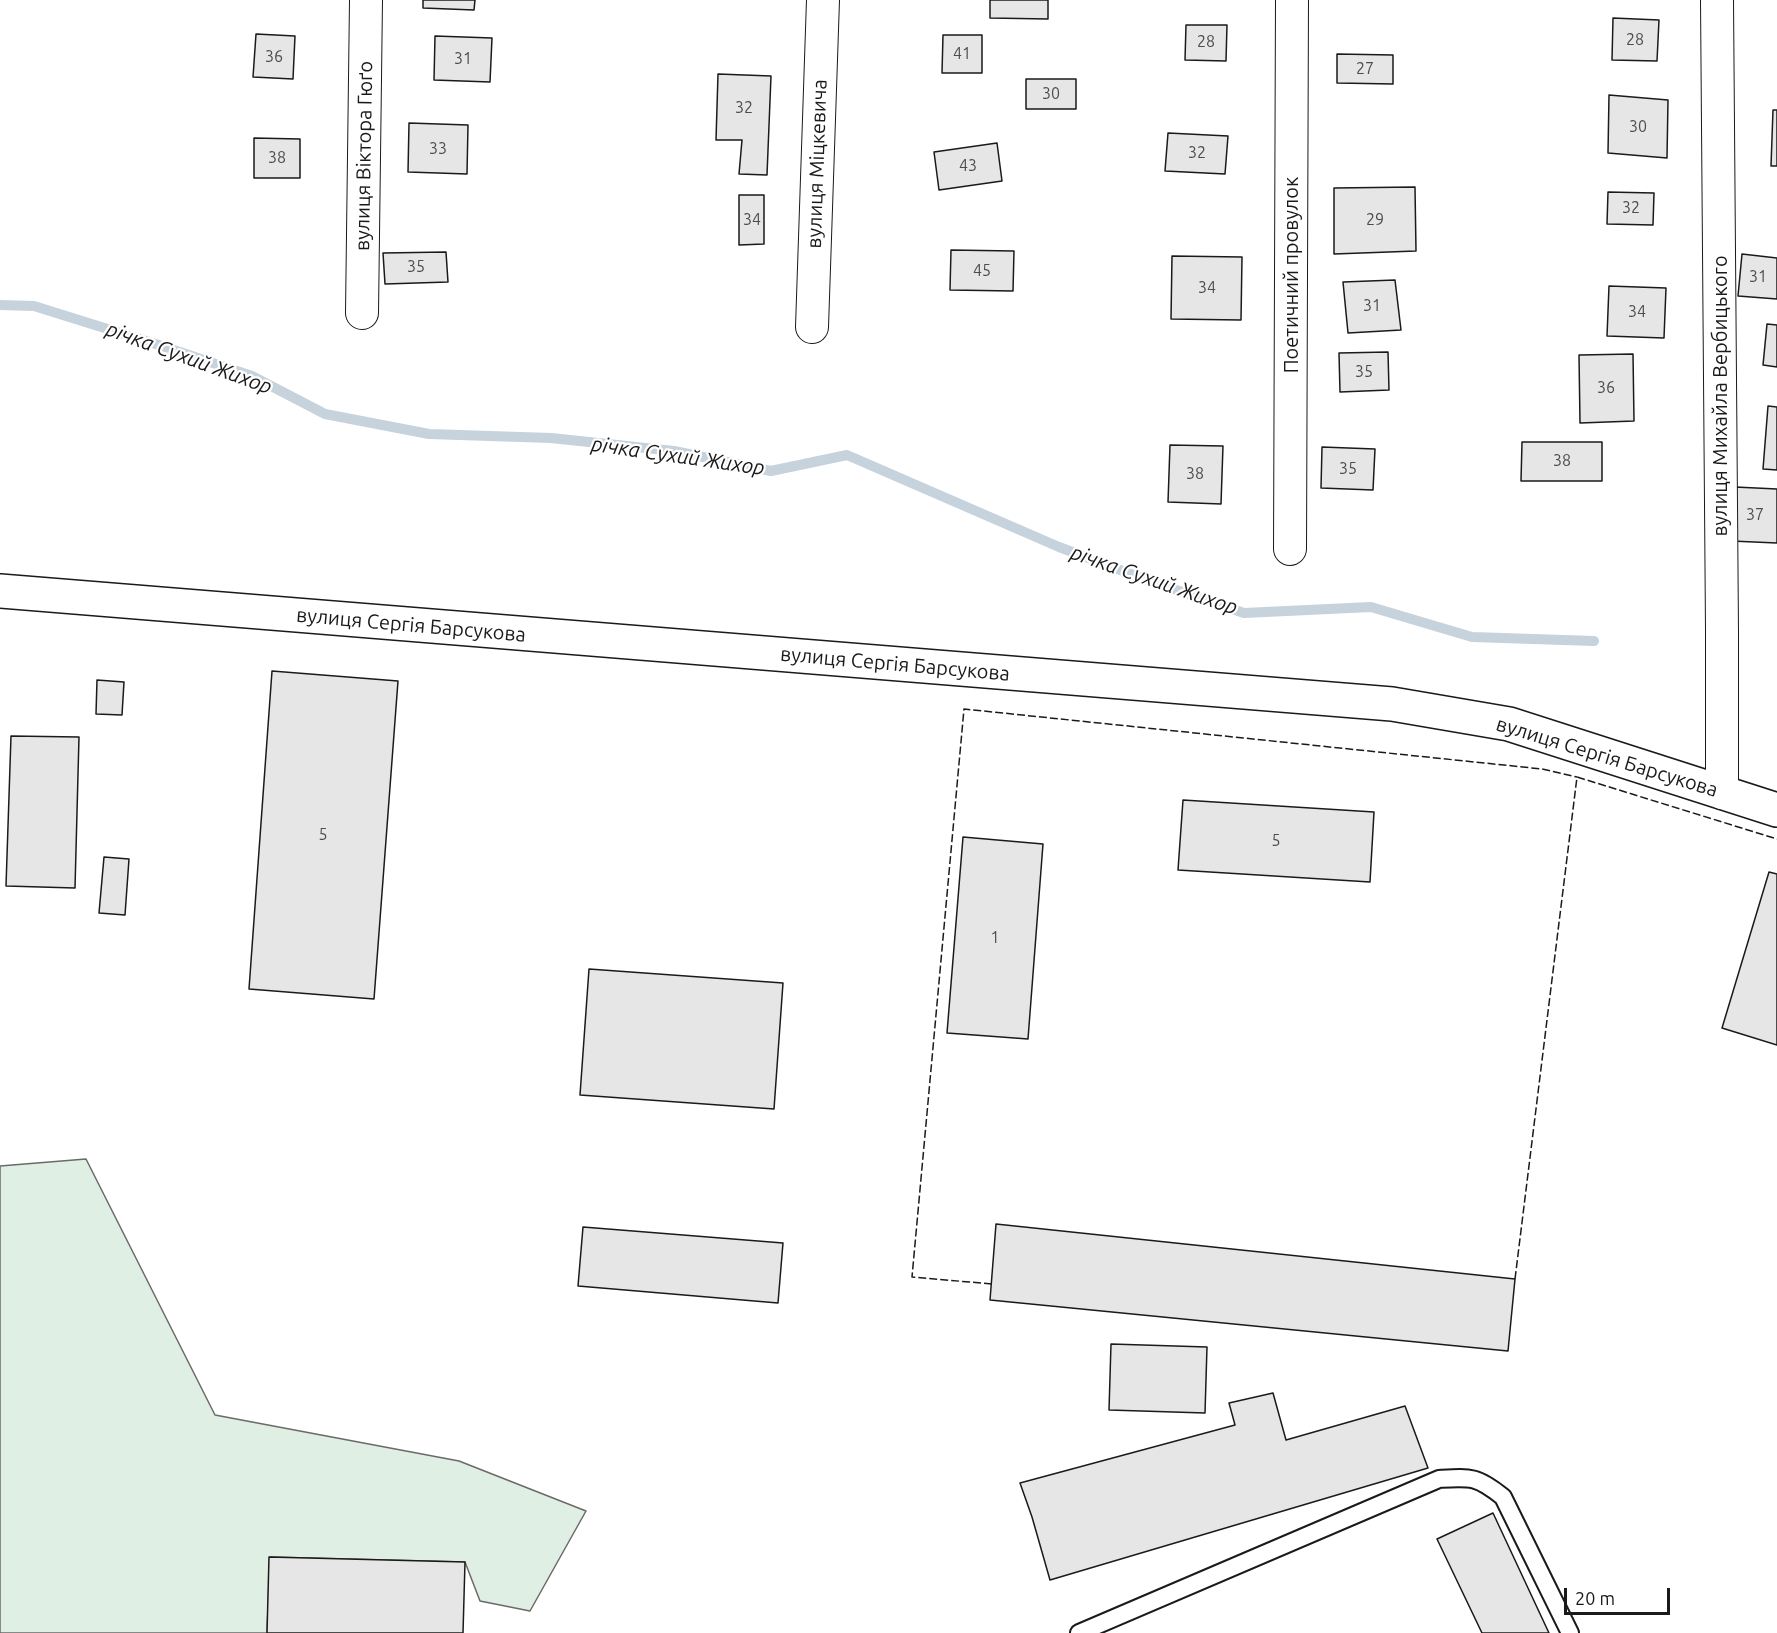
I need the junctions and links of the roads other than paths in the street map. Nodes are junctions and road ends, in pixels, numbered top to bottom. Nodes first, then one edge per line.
1 (366, 0) edge
2 (823, 0) edge
3 (1292, 0) edge
4 (1717, 0) edge
5 (363, 313) dead end
6 (812, 327) dead end
7 (1290, 549) dead end
8 (0, 591) edge
9 (1722, 793) junction
10 (1777, 810) edge
11 (1079, 1633) edge
12 (1570, 1633) edge

1 - 5 street, вулиця Віктора Гюґо
2 - 6 street, вулиця Міцкевича
3 - 7 street, Поетичний провулок
4 - 9 street, вулиця Михайла Вербицького
8 - 9 main road, вулиця Сергія Барсукова
9 - 10 main road, вулиця Сергія Барсукова
11 - 12 lane

